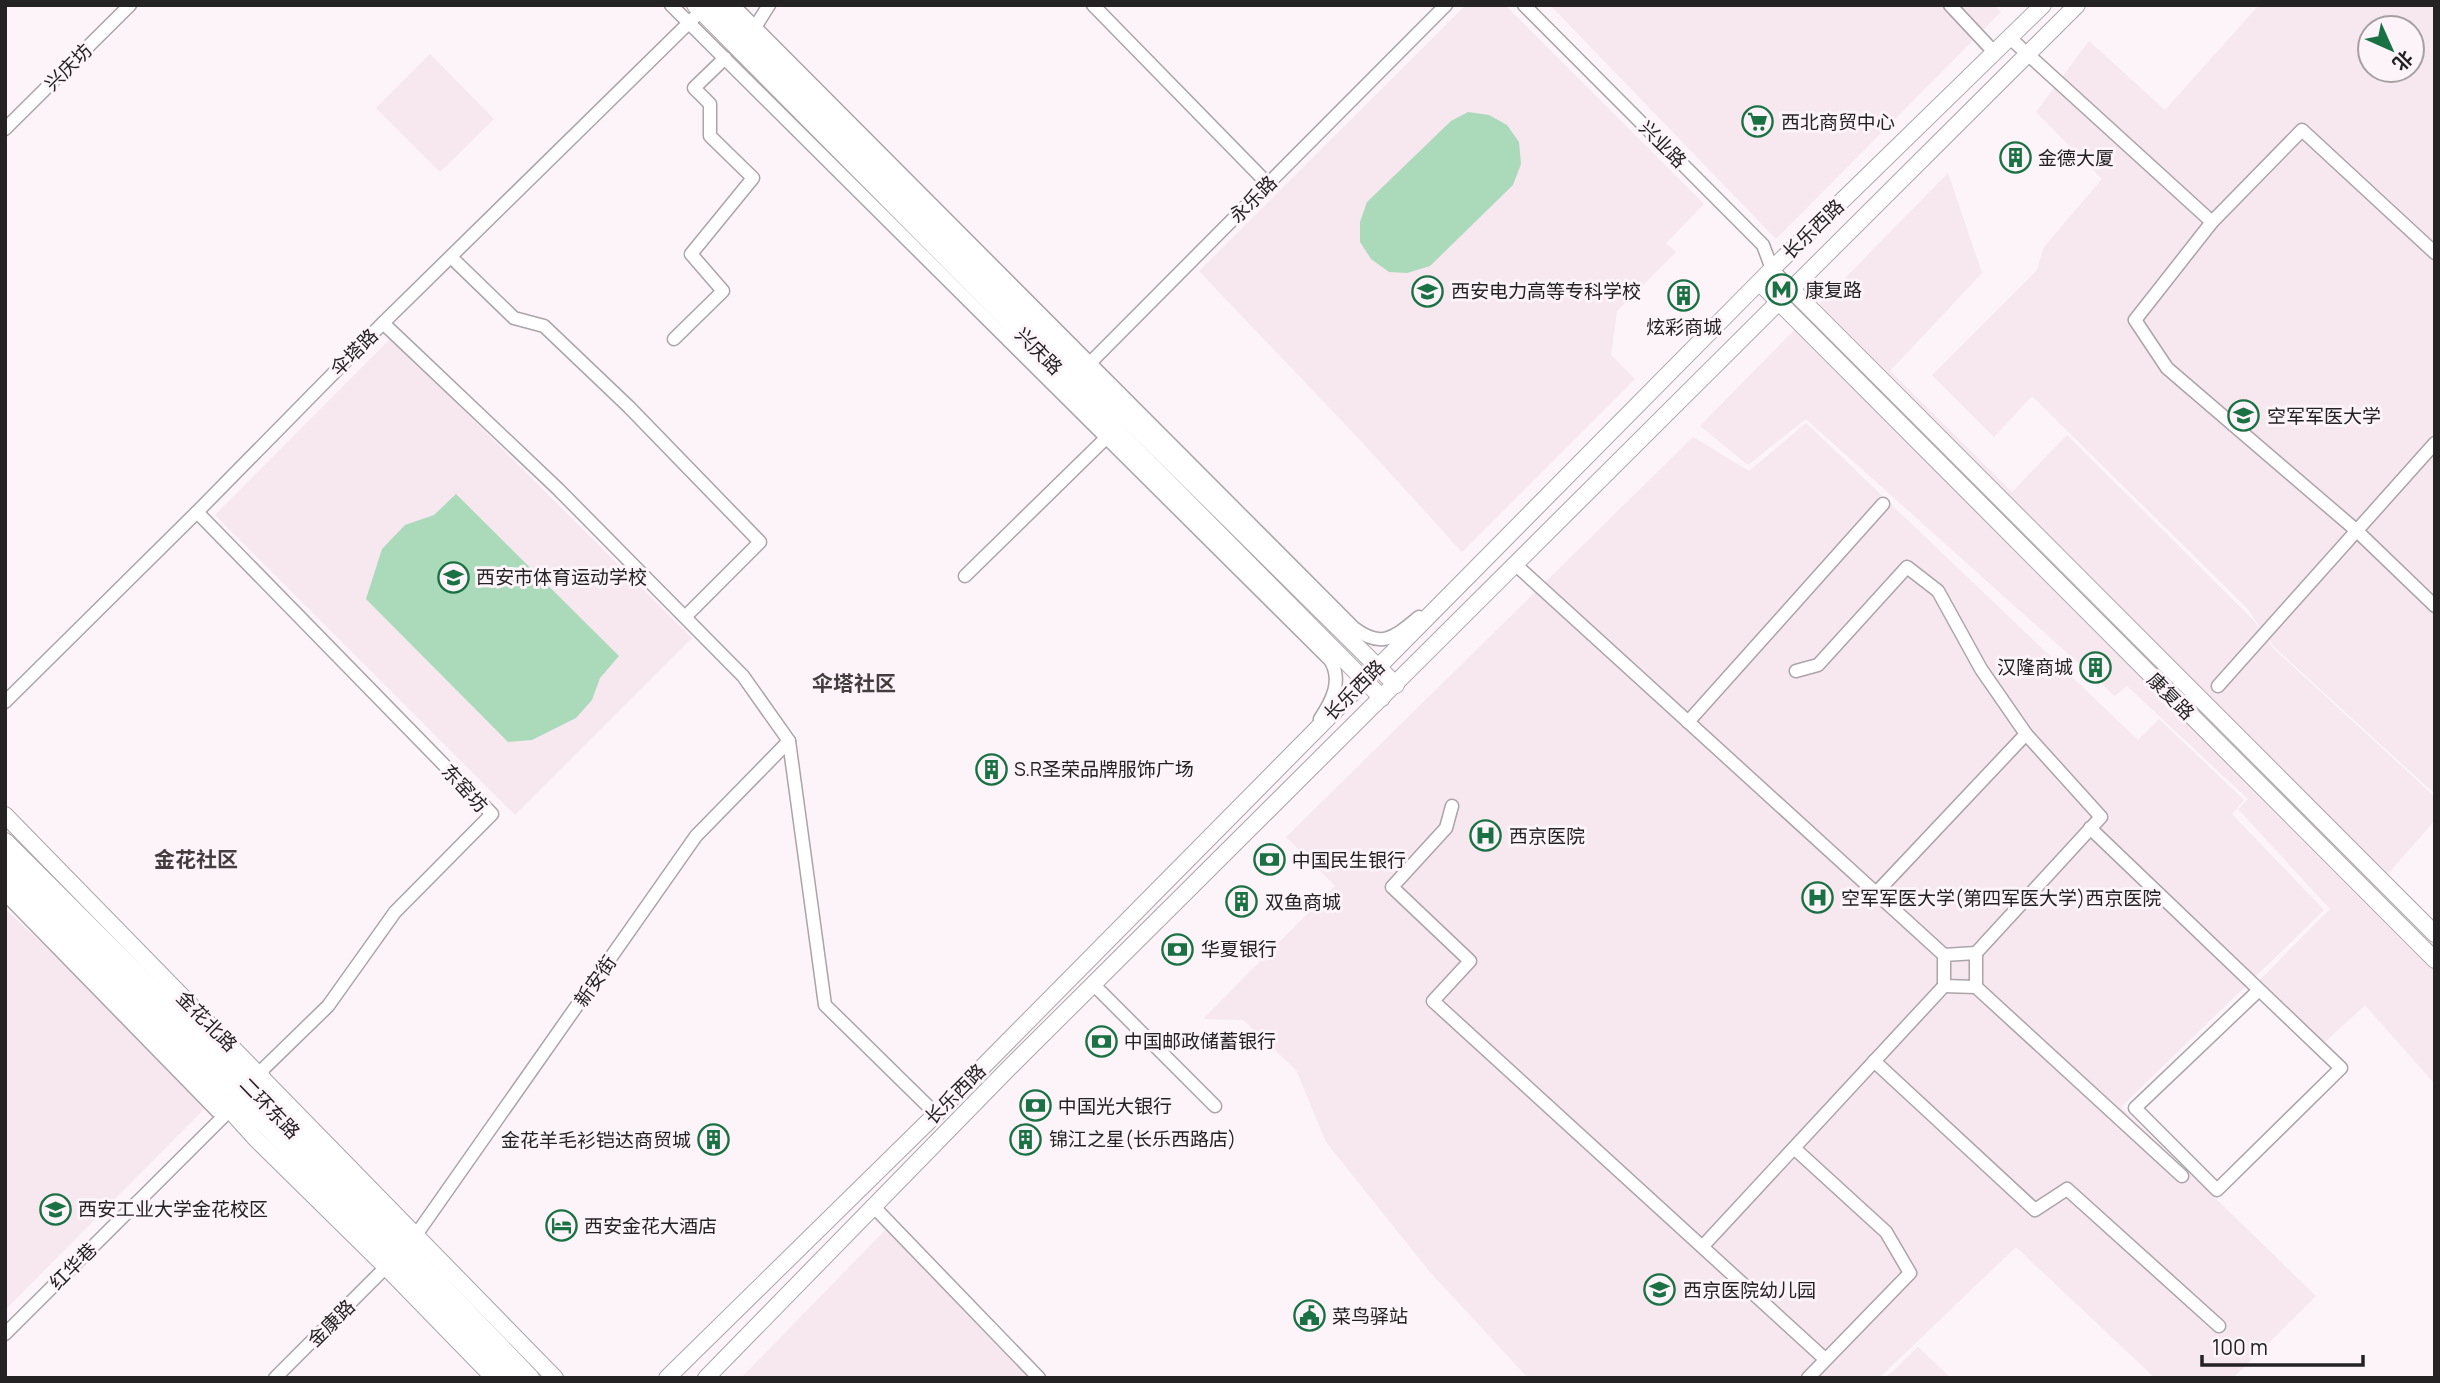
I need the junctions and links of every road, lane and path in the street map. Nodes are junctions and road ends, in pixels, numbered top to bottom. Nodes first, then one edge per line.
1 (131, 5) edge
2 (671, 5) edge
3 (733, 5) edge
4 (769, 5) edge
5 (1093, 5) edge
6 (1446, 5) edge
7 (1524, 5) edge
8 (1950, 5) edge
9 (2077, 5) edge
10 (2035, 8) edge
11 (701, 10) edge
12 (752, 33) junction
13 (2010, 38) junction
14 (1994, 52) junction
15 (2028, 56) junction
16 (724, 58) junction
17 (5, 129) edge
18 (1268, 184) junction
19 (2212, 222) junction
20 (2435, 253) edge
21 (451, 257) junction
22 (1772, 270) junction
23 (1760, 283) junction
24 (1792, 290) junction
25 (1779, 303) junction
26 (383, 323) junction
27 (674, 339) dead end
28 (1075, 378) junction
29 (1106, 438) junction
30 (2435, 443) edge
31 (1883, 505) dead end
32 (197, 512) junction
33 (2357, 531) junction
34 (1516, 565) junction
35 (965, 576) dead end
36 (1449, 595) junction
37 (1322, 596) junction
38 (2435, 606) edge
39 (685, 617) junction
40 (1334, 623) junction
41 (1377, 666) junction
42 (1796, 671) dead end
43 (1364, 679) junction
44 (1396, 685) junction
45 (2218, 686) dead end
46 (1382, 698) junction
47 (5, 702) edge
48 (1688, 722) junction
49 (2026, 734) junction
50 (1308, 736) junction
51 (789, 741) junction
52 (1452, 806) dead end
53 (5, 815) edge
54 (2090, 828) junction
55 (5, 842) edge
56 (5, 863) edge
57 (5, 879) edge
58 (1876, 892) junction
59 (5, 894) edge
60 (2435, 934) edge
61 (1976, 953) junction
62 (1944, 955) junction
63 (2435, 960) edge
64 (1093, 984) junction
65 (1944, 986) junction
66 (1976, 987) junction
67 (2259, 989) junction
68 (1874, 1061) junction
69 (206, 1067) junction
70 (259, 1073) junction
71 (1215, 1106) dead end
72 (229, 1111) junction
73 (936, 1114) junction
74 (276, 1124) junction
75 (1794, 1148) junction
76 (2182, 1176) dead end
77 (874, 1207) junction
78 (416, 1235) junction
79 (1703, 1246) junction
80 (386, 1267) junction
81 (2219, 1326) dead end
82 (5, 1334) edge
83 (1825, 1359) junction
84 (275, 1378) edge
85 (494, 1378) edge
86 (511, 1378) edge
87 (530, 1378) edge
88 (555, 1378) edge
89 (667, 1378) edge
90 (706, 1378) edge
91 (1039, 1378) edge
92 (1808, 1378) edge

1 - 17 street, 兴庆坊
2 - 11 street
3 - 12 street
4 - 12 street
5 - 18 street
6 - 18 street, 永乐路
7 - 22 street, 兴业路
8 - 14 street
9 - 15 main road, 长乐西路
10 - 13 main road, 长乐西路
11 - 12 main road, 兴庆路
11 - 16 street
11 - 21 street, 伞塔路
11 - 28 main road, 兴庆路
12 - 28 main road, 兴庆路
13 - 14 main road, 长乐西路
13 - 15 street
14 - 22 main road, 长乐西路
15 - 19 street
15 - 24 main road, 长乐西路
16 - 27 street
16 - 28 street
18 - 28 street, 永乐路
19 - 20 street
19 - 33 street
21 - 26 street, 伞塔路
21 - 39 street
22 - 23 main road, 长乐西路
22 - 24 street, 兴业路
23 - 25 main road, 康复路
23 - 36 main road, 长乐西路
24 - 25 main road, 长乐西路
24 - 60 main road, 康复路
25 - 34 main road, 长乐西路
25 - 63 main road, 康复路
26 - 32 street, 伞塔路
26 - 39 street
28 - 29 street
28 - 37 street
28 - 40 main road, 兴庆路
28 - 43 main road, 兴庆路
29 - 35 street
29 - 50 street
30 - 33 street
31 - 48 street
32 - 47 street, 伞塔路
32 - 70 street, 东窑坊
33 - 38 street
33 - 45 street
34 - 44 main road, 长乐西路
34 - 48 street
36 - 37 street
36 - 41 main road, 长乐西路
37 - 40 main road
39 - 51 street
40 - 41 main road, 兴庆路
41 - 43 main road, 长乐西路
41 - 44 main road, 兴庆路
42 - 49 street
43 - 46 main road, 兴庆路
43 - 50 main road, 长乐西路
44 - 46 main road, 长乐西路
46 - 64 main road, 长乐西路
48 - 58 street
49 - 54 street
49 - 58 street
50 - 73 main road, 长乐西路
51 - 73 street
51 - 78 street, 新安街
52 - 79 street
53 - 70 main road, 金花北路
54 - 61 street
54 - 67 street
55 - 74 highway, 二环东路
56 - 69 highway, 二环东路
57 - 72 main road
58 - 62 street
59 - 72 street
61 - 62 street
61 - 66 street
62 - 65 street
64 - 71 street
64 - 77 main road, 长乐西路
65 - 66 street
65 - 68 street
66 - 76 street
67 - 67 street
68 - 75 street
68 - 81 street
69 - 72 highway
69 - 74 highway, 二环东路
70 - 74 highway
70 - 78 main road, 金花北路
72 - 80 main road
72 - 82 street, 红华巷
73 - 89 main road, 长乐西路
74 - 86 highway, 二环东路
74 - 87 highway, 二环东路
75 - 79 street
75 - 83 street
77 - 90 main road, 长乐西路
77 - 91 street
78 - 88 main road, 金花北路
79 - 83 street
80 - 84 street, 金康路
80 - 85 main road
83 - 92 street

